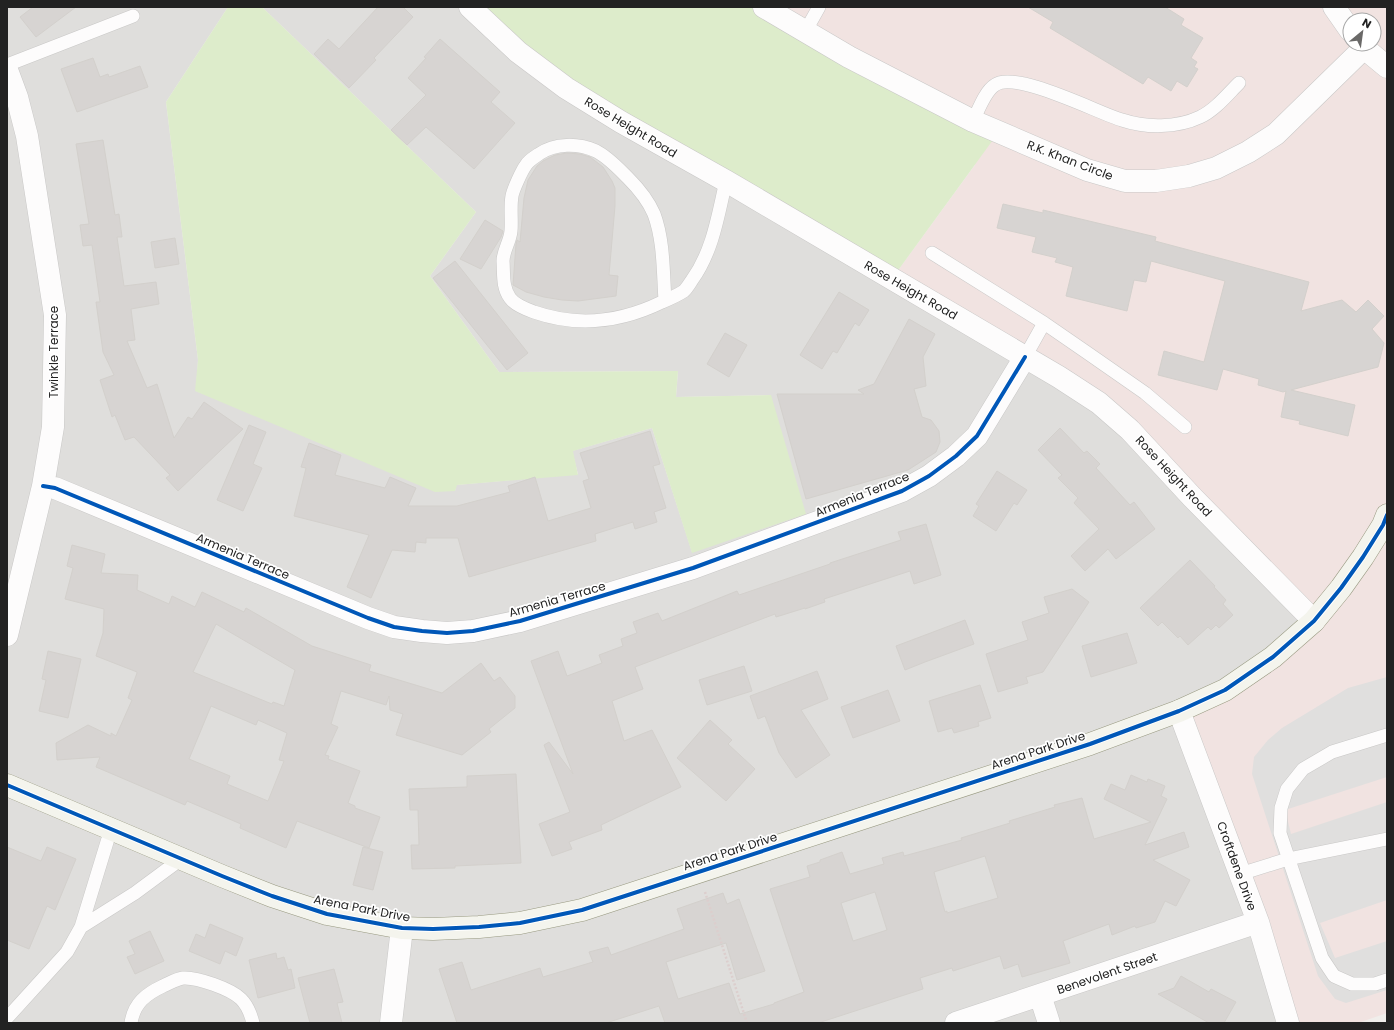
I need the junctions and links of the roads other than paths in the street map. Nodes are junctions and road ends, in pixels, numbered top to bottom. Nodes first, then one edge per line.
1 (470, 7) edge
2 (764, 7) edge
3 (819, 7) edge
4 (1334, 7) edge
5 (133, 16) dead end
6 (1342, 18) edge
7 (805, 32) junction
8 (1356, 52) edge
9 (1369, 52) edge
10 (7, 65) edge
11 (1387, 67) edge
12 (7, 70) edge
13 (1239, 83) dead end
14 (973, 121) junction
15 (726, 181) junction
16 (932, 254) dead end
17 (665, 300) junction
18 (1044, 323) junction
19 (1025, 357) junction
20 (1185, 427) dead end
21 (43, 486) junction
22 (1387, 515) edge
23 (1314, 621) junction
24 (7, 634) edge
25 (1179, 711) junction
26 (1387, 735) edge
27 (7, 785) edge
28 (111, 829) junction
29 (1387, 839) edge
30 (181, 859) junction
31 (1288, 859) junction
32 (1240, 874) junction
33 (1258, 922) junction
34 (81, 927) junction
35 (402, 928) junction
36 (1387, 980) edge
37 (1040, 995) junction
38 (7, 1018) edge
39 (130, 1023) edge
40 (253, 1023) edge
41 (391, 1023) edge
42 (956, 1023) edge
43 (1049, 1023) edge
44 (1288, 1023) edge

1 - 15 street, Rose Height Road
2 - 7 street, R.K. Khan Circle
3 - 7 lane
4 - 6 street
5 - 10 lane
7 - 14 street, R.K. Khan Circle
8 - 14 street, R.K. Khan Circle
9 - 11 street
12 - 21 street, Twinkle Terrace
13 - 14 lane
15 - 17 lane
15 - 19 street, Rose Height Road
16 - 18 lane
17 - 17 lane
18 - 19 lane
18 - 20 lane
19 - 21 street, Armenia Terrace
19 - 23 street, Rose Height Road
21 - 24 street, Twinkle Terrace
22 - 23 street, Arena Park Drive
23 - 25 street, Arena Park Drive
25 - 32 street, Croftdene Drive
25 - 35 street, Arena Park Drive
26 - 31 lane
27 - 28 street, Arena Park Drive
28 - 30 street, Arena Park Drive
28 - 34 lane
29 - 31 lane
30 - 34 lane
30 - 35 street, Arena Park Drive
31 - 32 lane
31 - 36 lane
32 - 33 street, Croftdene Drive
33 - 37 street, Benevolent Street
33 - 44 street, Croftdene Drive
34 - 38 lane
35 - 41 street
37 - 42 street, Benevolent Street
37 - 43 street
39 - 40 lane

